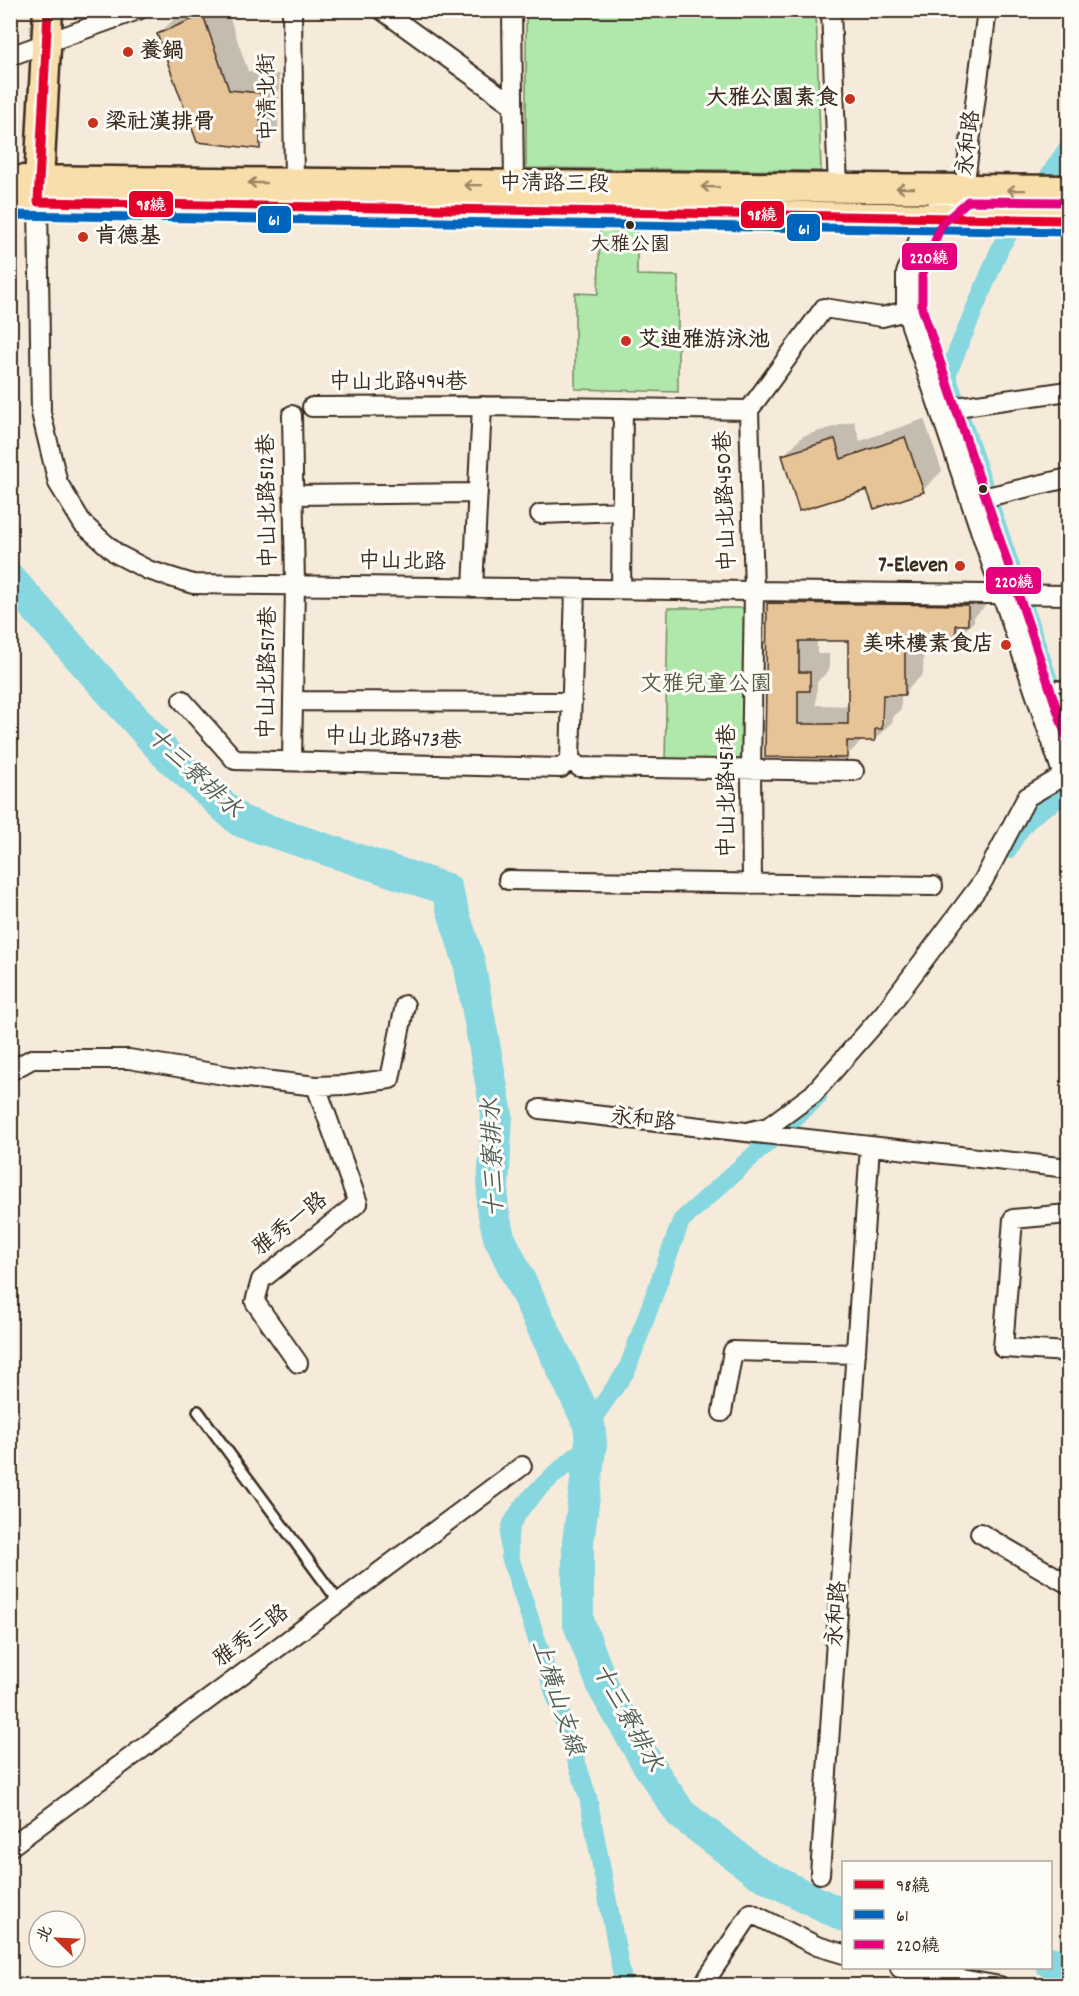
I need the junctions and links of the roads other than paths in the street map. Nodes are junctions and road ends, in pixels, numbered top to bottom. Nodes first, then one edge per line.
1 (48, 10) edge
2 (138, 10) edge
3 (292, 10) edge
4 (382, 10) edge
5 (512, 10) edge
6 (831, 10) edge
7 (987, 10) edge
8 (46, 43) junction
9 (10, 56) edge
10 (513, 105) junction
11 (10, 180) edge
12 (294, 183) junction
13 (514, 185) junction
14 (838, 188) junction
15 (964, 189) junction
16 (1068, 190) edge
17 (29, 195) edge
18 (931, 218) junction
19 (1068, 220) edge
20 (910, 310) junction
21 (1068, 391) edge
22 (482, 406) junction
23 (312, 408) dead end
24 (623, 408) junction
25 (944, 409) junction
26 (749, 410) junction
27 (292, 415) dead end
28 (1068, 478) edge
29 (478, 493) junction
30 (293, 495) junction
31 (975, 500) junction
32 (622, 512) junction
33 (540, 514) dead end
34 (295, 585) junction
35 (473, 588) junction
36 (575, 589) junction
37 (621, 589) junction
38 (754, 591) junction
39 (1014, 594) junction
40 (1068, 595) edge
41 (1039, 686) junction
42 (1068, 686) edge
43 (182, 700) dead end
44 (293, 701) junction
45 (572, 702) junction
46 (570, 759) junction
47 (292, 761) junction
48 (751, 770) junction
49 (854, 771) dead end
50 (1068, 774) edge
51 (508, 880) dead end
52 (752, 884) junction
53 (933, 886) dead end
54 (405, 1005) dead end
55 (10, 1071) edge
56 (316, 1086) junction
57 (540, 1109) dead end
58 (746, 1132) junction
59 (870, 1146) junction
60 (1068, 1168) edge
61 (1068, 1214) edge
62 (1068, 1352) edge
63 (856, 1354) junction
64 (298, 1363) dead end
65 (198, 1412) dead end
66 (722, 1412) dead end
67 (522, 1466) dead end
68 (981, 1533) dead end
69 (1068, 1584) edge
70 (339, 1602) junction
71 (10, 1847) edge
72 (820, 1874) dead end
73 (842, 1954) edge
74 (906, 1969) edge
75 (702, 1986) edge
76 (1000, 1986) edge

1 - 8 main road
2 - 8 street
3 - 12 street, 中清北街
4 - 10 street
5 - 10 street
6 - 14 street
7 - 15 street, 永和路
8 - 9 street
8 - 17 main road
10 - 13 street
11 - 17 main road
13 -> 12 main road, 中清路三段
12 -> 17 main road, 中清路三段
14 -> 13 main road, 中清路三段
15 -> 14 main road, 中清路三段
16 -> 15 main road, 中清路三段
15 - 18 main road, 永和路
17 - 18 main road, 中清路三段
17 - 34 street, 中山北路
18 - 19 main road, 中清路三段
18 - 20 main road, 永和路
20 - 25 main road, 永和路
20 - 26 street
21 - 25 street
22 - 23 street, 中山北路494巷
22 - 24 street
22 - 29 street, 中山北路494巷
24 - 26 street
24 - 32 street
25 - 31 main road, 永和路
26 - 38 street, 中山北路450巷
27 - 30 street, 中山北路512巷
28 - 31 street
29 - 30 street
29 - 35 street, 中山北路494巷
30 - 34 street, 中山北路512巷
31 - 39 main road, 永和路
32 - 33 street
32 - 37 street
34 - 35 street, 中山北路
34 - 44 street, 中山北路517巷
35 - 36 street, 中山北路
36 - 37 street, 中山北路
36 - 45 street
37 - 38 street, 中山北路
38 - 39 street, 中山北路
38 - 48 street, 中山北路451巷
39 - 40 street, 中山北路
39 - 41 main road, 永和路
41 - 42 lane
41 - 50 main road, 永和路
43 - 47 street, 中山北路473巷
44 - 45 street, 中山北路473巷
44 - 47 street, 中山北路517巷
45 - 46 street
46 - 47 street, 中山北路473巷
46 - 48 street
48 - 49 street
48 - 52 street, 中山北路451巷
50 - 58 street, 永和路
51 - 52 street, 中山北路451巷
52 - 53 street, 中山北路451巷
54 - 56 street
55 - 56 street
56 - 64 street, 雅秀一路
57 - 58 street, 永和路
58 - 59 street, 永和路
59 - 60 street, 永和路
59 - 63 street, 永和路
61 - 62 street
63 - 66 street
63 - 72 street, 永和路
65 - 70 lane
67 - 70 street, 雅秀三路
68 - 69 street
70 - 71 street, 雅秀三路
73 - 75 street
74 - 76 street

